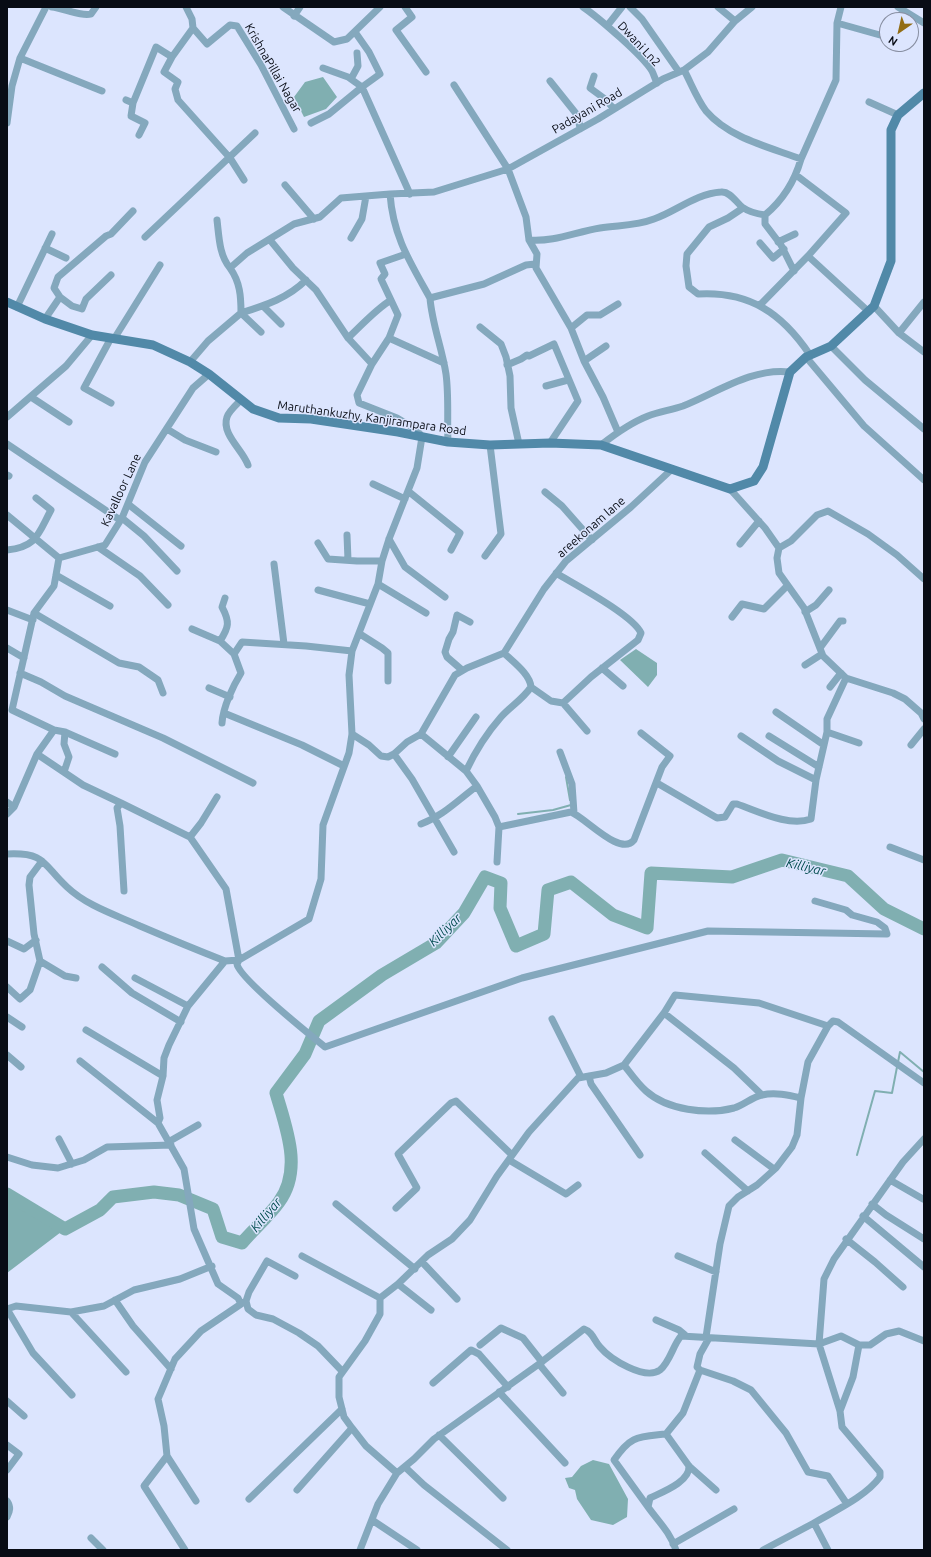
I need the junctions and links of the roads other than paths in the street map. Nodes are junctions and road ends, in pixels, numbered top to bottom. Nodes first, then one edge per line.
1 (46, 7) edge
2 (52, 7) edge
3 (96, 7) edge
4 (186, 7) edge
5 (283, 7) edge
6 (300, 7) edge
7 (380, 7) edge
8 (405, 7) edge
9 (583, 7) edge
10 (622, 7) edge
11 (630, 7) edge
12 (718, 7) edge
13 (752, 7) edge
14 (841, 7) edge
15 (898, 7) edge
16 (294, 16) junction
17 (735, 21) junction
18 (837, 23) junction
19 (924, 23) edge
20 (607, 26) junction
21 (193, 28) junction
22 (355, 32) junction
23 (879, 35) edge
24 (357, 53) dead end
25 (172, 57) junction
26 (20, 58) junction
27 (323, 68) dead end
28 (681, 71) junction
29 (426, 72) dead end
30 (594, 76) dead end
31 (351, 79) junction
32 (550, 81) dead end
33 (656, 83) junction
34 (454, 85) dead end
35 (362, 87) junction
36 (102, 91) dead end
37 (924, 93) edge
38 (870, 102) dead end
39 (614, 110) junction
40 (898, 115) junction
41 (7, 123) edge
42 (311, 123) dead end
43 (294, 129) dead end
44 (580, 129) junction
45 (255, 133) dead end
46 (139, 135) dead end
47 (230, 158) junction
48 (801, 159) junction
49 (508, 169) junction
50 (796, 175) junction
51 (244, 180) dead end
52 (285, 185) dead end
53 (390, 194) junction
54 (410, 194) junction
55 (366, 196) junction
56 (743, 208) junction
57 (133, 211) dead end
58 (765, 215) junction
59 (314, 219) junction
60 (217, 220) dead end
61 (52, 234) dead end
62 (794, 234) dead end
63 (145, 237) dead end
64 (351, 238) dead end
65 (270, 240) junction
66 (529, 240) junction
67 (778, 242) junction
68 (760, 243) dead end
69 (45, 248) junction
70 (784, 249) junction
71 (406, 254) junction
72 (808, 256) junction
73 (66, 258) dead end
74 (535, 264) junction
75 (160, 265) dead end
76 (230, 268) junction
77 (794, 270) junction
78 (111, 275) dead end
79 (306, 280) junction
80 (60, 297) junction
81 (430, 298) junction
82 (391, 300) junction
83 (7, 302) edge
84 (924, 302) edge
85 (618, 304) dead end
86 (760, 305) junction
87 (263, 306) junction
88 (17, 307) junction
89 (872, 309) junction
90 (241, 313) junction
91 (45, 319) junction
92 (281, 324) dead end
93 (480, 327) dead end
94 (570, 328) junction
95 (261, 332) dead end
96 (899, 333) junction
97 (92, 335) junction
98 (112, 338) junction
99 (348, 338) junction
100 (388, 338) junction
101 (606, 346) dead end
102 (832, 346) junction
103 (924, 352) edge
104 (808, 356) junction
105 (584, 361) junction
106 (190, 362) junction
107 (444, 363) junction
108 (372, 364) junction
109 (507, 365) junction
110 (790, 372) junction
111 (209, 374) junction
112 (568, 380) junction
113 (546, 386) dead end
114 (31, 397) junction
115 (241, 400) junction
116 (111, 403) dead end
117 (7, 417) edge
118 (69, 422) dead end
119 (166, 429) junction
120 (924, 429) edge
121 (618, 432) junction
122 (422, 438) junction
123 (448, 442) junction
124 (550, 443) junction
125 (7, 444) edge
126 (519, 444) junction
127 (490, 445) junction
128 (600, 445) junction
129 (216, 452) dead end
130 (248, 465) dead end
131 (671, 470) junction
132 (924, 480) edge
133 (372, 484) dead end
134 (730, 489) junction
135 (408, 491) junction
136 (545, 492) dead end
137 (36, 498) dead end
138 (405, 499) junction
139 (128, 504) junction
140 (7, 516) edge
141 (121, 519) junction
142 (759, 521) junction
143 (347, 534) dead end
144 (389, 539) junction
145 (35, 540) junction
146 (592, 540) junction
147 (318, 543) dead end
148 (740, 544) dead end
149 (180, 546) dead end
150 (98, 547) junction
151 (779, 548) junction
152 (7, 550) edge
153 (450, 550) dead end
154 (486, 556) dead end
155 (60, 558) junction
156 (348, 560) junction
157 (382, 561) junction
158 (274, 564) dead end
159 (177, 571) dead end
160 (556, 573) junction
161 (56, 575) junction
162 (924, 579) edge
163 (378, 584) junction
164 (787, 586) junction
165 (318, 590) dead end
166 (828, 590) dead end
167 (446, 597) dead end
168 (225, 598) dead end
169 (370, 604) junction
170 (168, 605) dead end
171 (110, 606) dead end
172 (7, 610) edge
173 (806, 612) junction
174 (426, 613) dead end
175 (34, 617) junction
176 (732, 617) dead end
177 (843, 620) dead end
178 (470, 622) dead end
179 (192, 629) dead end
180 (360, 634) junction
181 (220, 641) junction
182 (284, 644) junction
183 (7, 648) edge
184 (352, 651) junction
185 (821, 651) junction
186 (504, 653) junction
187 (234, 654) junction
188 (24, 658) junction
189 (806, 665) dead end
190 (602, 668) junction
191 (464, 669) junction
192 (20, 673) junction
193 (843, 675) junction
194 (388, 681) dead end
195 (623, 686) dead end
196 (532, 687) junction
197 (830, 687) dead end
198 (209, 688) dead end
199 (163, 693) dead end
200 (230, 697) junction
201 (564, 703) junction
202 (9, 709) edge
203 (776, 712) dead end
204 (224, 713) junction
205 (476, 717) dead end
206 (924, 720) edge
207 (222, 723) dead end
208 (924, 729) edge
209 (54, 730) junction
210 (587, 731) dead end
211 (65, 732) junction
212 (827, 732) junction
213 (642, 733) dead end
214 (352, 734) junction
215 (421, 734) junction
216 (741, 736) dead end
217 (769, 736) dead end
218 (859, 743) dead end
219 (824, 745) junction
220 (910, 745) dead end
221 (560, 752) dead end
222 (37, 754) junction
223 (115, 754) dead end
224 (394, 754) junction
225 (448, 757) junction
226 (344, 766) junction
227 (819, 767) junction
228 (64, 772) junction
229 (466, 772) junction
230 (816, 780) junction
231 (657, 782) junction
232 (253, 783) dead end
233 (476, 786) junction
234 (217, 797) dead end
235 (7, 802) edge
236 (121, 803) junction
237 (14, 807) junction
238 (574, 813) junction
239 (7, 814) edge
240 (435, 819) junction
241 (421, 824) dead end
242 (499, 827) junction
243 (190, 837) junction
244 (890, 847) dead end
245 (454, 852) dead end
246 (7, 854) edge
247 (924, 860) edge
248 (42, 861) junction
249 (498, 862) dead end
250 (124, 891) dead end
251 (815, 901) dead end
252 (36, 940) junction
253 (7, 941) edge
254 (239, 960) junction
255 (40, 961) junction
256 (225, 961) junction
257 (102, 967) dead end
258 (76, 978) dead end
259 (135, 978) dead end
260 (7, 988) edge
261 (188, 1006) junction
262 (664, 1013) junction
263 (7, 1018) edge
264 (552, 1019) dead end
265 (180, 1022) junction
266 (828, 1026) junction
267 (22, 1027) dead end
268 (86, 1030) dead end
269 (7, 1055) edge
270 (80, 1061) dead end
271 (624, 1065) junction
272 (20, 1067) dead end
273 (163, 1076) junction
274 (589, 1076) junction
275 (581, 1077) junction
276 (924, 1083) edge
277 (762, 1095) junction
278 (801, 1098) junction
279 (158, 1123) junction
280 (198, 1125) dead end
281 (59, 1139) dead end
282 (924, 1139) edge
283 (735, 1140) dead end
284 (171, 1143) junction
285 (705, 1154) dead end
286 (640, 1156) dead end
287 (7, 1157) edge
288 (510, 1158) junction
289 (72, 1164) junction
290 (774, 1170) junction
291 (890, 1180) junction
292 (578, 1185) dead end
293 (748, 1191) junction
294 (923, 1198) dead end
295 (336, 1204) dead end
296 (872, 1204) junction
297 (396, 1208) dead end
298 (863, 1216) junction
299 (846, 1239) junction
300 (924, 1239) edge
301 (302, 1256) dead end
302 (678, 1256) dead end
303 (422, 1262) junction
304 (212, 1266) junction
305 (924, 1267) edge
306 (415, 1269) junction
307 (716, 1272) junction
308 (295, 1276) dead end
309 (398, 1284) junction
310 (903, 1287) dead end
311 (380, 1298) junction
312 (457, 1299) dead end
313 (115, 1300) junction
314 (244, 1302) junction
315 (7, 1309) edge
316 (431, 1310) dead end
317 (71, 1312) junction
318 (656, 1320) dead end
319 (685, 1335) junction
320 (708, 1337) junction
321 (924, 1341) edge
322 (819, 1344) junction
323 (480, 1345) dead end
324 (859, 1345) junction
325 (540, 1363) junction
326 (171, 1370) junction
327 (700, 1370) junction
328 (342, 1371) junction
329 (126, 1372) dead end
330 (433, 1383) dead end
331 (508, 1387) junction
332 (499, 1392) junction
333 (564, 1393) dead end
334 (72, 1395) dead end
335 (7, 1401) edge
336 (342, 1410) junction
337 (840, 1410) junction
338 (24, 1416) dead end
339 (352, 1428) junction
340 (666, 1434) junction
341 (439, 1435) junction
342 (7, 1445) edge
343 (167, 1456) junction
344 (564, 1463) dead end
345 (689, 1466) junction
346 (405, 1468) junction
347 (7, 1470) edge
348 (397, 1473) junction
349 (297, 1490) dead end
350 (716, 1490) dead end
351 (503, 1498) dead end
352 (249, 1499) dead end
353 (7, 1501) edge
354 (196, 1501) dead end
355 (847, 1504) junction
356 (648, 1507) junction
357 (734, 1509) dead end
358 (7, 1517) edge
359 (372, 1520) junction
360 (814, 1523) junction
361 (91, 1538) dead end
362 (674, 1547) edge
363 (103, 1550) edge
364 (184, 1550) edge
365 (360, 1550) edge
366 (417, 1550) edge
367 (507, 1550) edge
368 (763, 1550) edge
369 (828, 1550) edge

1 - 26 street
2 - 3 street
4 - 21 street, KrishnaPillai Nagar
5 - 16 street
6 - 16 street
7 - 22 street
8 - 29 street
9 - 20 street, Dwani Ln2
10 - 20 street
11 - 28 street
12 - 17 street
13 - 17 street, Padayani Road
14 - 18 street
15 - 19 street
16 - 22 street
17 - 28 street, Padayani Road
18 - 23 street
18 - 48 street
20 - 33 street, Dwani Ln2
21 - 25 street
21 - 43 street, KrishnaPillai Nagar
22 - 35 street
24 - 31 street
25 - 46 street
25 - 47 street
26 - 36 street
26 - 41 street
27 - 31 street
28 - 33 street, Padayani Road
28 - 48 street
30 - 39 street
31 - 35 street
32 - 44 street
33 - 39 street, Padayani Road
34 - 49 street
35 - 42 street
35 - 54 street
37 - 40 main road
38 - 40 street
39 - 44 street, Padayani Road
40 - 89 main road
44 - 49 street, Padayani Road
45 - 47 street
47 - 51 street
47 - 63 street
48 - 50 street
49 - 54 street, Padayani Road
49 - 66 street
50 - 58 street
50 - 72 street
52 - 59 street
53 - 54 street, Padayani Road
53 - 55 street, Padayani Road
53 - 71 street
55 - 59 street, Padayani Road
55 - 64 street
56 - 58 street
56 - 66 street
56 - 86 street
57 - 80 street
58 - 67 street
59 - 65 street, Padayani Road
60 - 76 street
61 - 69 street
62 - 67 street
65 - 76 street, Padayani Road
65 - 79 street
66 - 74 street
67 - 70 street
68 - 70 street
69 - 73 street
69 - 88 street
70 - 77 street
71 - 81 street
71 - 82 street
72 - 77 street
72 - 89 street
74 - 81 street
74 - 94 street
75 - 98 street
76 - 90 street
77 - 86 street
78 - 80 street
79 - 87 street
79 - 99 street
80 - 91 street
81 - 107 street
82 - 99 street
82 - 100 street
83 - 88 main road, Maruthankuzhy, Kanjirampara Road
84 - 96 street
85 - 94 street
86 - 104 street
87 - 90 street
87 - 92 street
88 - 91 main road, Maruthankuzhy, Kanjirampara Road
89 - 96 street
89 - 102 main road
90 - 95 street
90 - 106 street
91 - 97 main road, Maruthankuzhy, Kanjirampara Road
93 - 109 street
94 - 105 street
96 - 103 street
97 - 98 main road, Maruthankuzhy, Kanjirampara Road
97 - 114 street
98 - 106 main road, Maruthankuzhy, Kanjirampara Road
98 - 116 street
99 - 108 street
100 - 107 street
100 - 108 street
101 - 105 street
102 - 104 main road
102 - 120 street
104 - 110 main road
104 - 132 street
105 - 121 street
106 - 111 main road, Maruthankuzhy, Kanjirampara Road
107 - 123 street
108 - 122 street
109 - 112 street
109 - 126 street
110 - 121 street
110 - 134 main road
111 - 115 main road, Maruthankuzhy, Kanjirampara Road
111 - 119 street, Kavalloor Lane
112 - 113 street
112 - 124 street
114 - 117 street
114 - 118 street
115 - 122 main road, Maruthankuzhy, Kanjirampara Road
115 - 130 street
119 - 129 street
119 - 139 street, Kavalloor Lane
121 - 128 street
122 - 123 main road, Maruthankuzhy, Kanjirampara Road
122 - 135 street
123 - 127 main road, Maruthankuzhy, Kanjirampara Road
124 - 126 main road, Maruthankuzhy, Kanjirampara Road
124 - 128 main road, Maruthankuzhy, Kanjirampara Road
125 - 141 street
126 - 127 main road, Maruthankuzhy, Kanjirampara Road
127 - 154 street
128 - 131 main road, Maruthankuzhy, Kanjirampara Road
131 - 134 main road, Maruthankuzhy, Kanjirampara Road
131 - 146 street, areekonam lane
133 - 138 street
134 - 142 street
135 - 138 street
135 - 153 street
136 - 146 street
137 - 145 street
138 - 144 street
139 - 141 street, Kavalloor Lane
139 - 149 street
140 - 145 street
141 - 150 street, Kavalloor Lane
141 - 159 street
142 - 148 street
142 - 151 street
143 - 156 street
144 - 157 street
144 - 167 street
145 - 152 street
145 - 155 street
146 - 160 street, areekonam lane
147 - 156 street
150 - 155 street, Kavalloor Lane
150 - 170 street
151 - 162 street
151 - 164 street
155 - 161 street
156 - 157 street
157 - 163 street
158 - 182 street
160 - 186 street, areekonam lane
160 - 190 street
161 - 171 street
161 - 175 street
163 - 169 street
163 - 174 street
164 - 173 street
164 - 176 street
165 - 169 street
166 - 173 street
168 - 181 street
169 - 180 street
172 - 175 street
173 - 185 street
175 - 188 street
175 - 199 street
177 - 185 street
178 - 191 street
179 - 181 street
180 - 184 street
180 - 194 street
181 - 187 street
182 - 184 street
182 - 187 street
183 - 188 street
184 - 214 street
185 - 189 street
185 - 193 street
186 - 191 street
186 - 196 street
187 - 200 street
188 - 192 street
190 - 195 street
190 - 201 street
191 - 215 street
192 - 202 street
192 - 232 street
193 - 197 street
193 - 206 street
193 - 212 street
196 - 201 street
196 - 229 street
198 - 200 street
200 - 204 street
201 - 210 street
202 - 209 street
203 - 219 street
204 - 207 street
204 - 226 street
205 - 225 street
208 - 220 street
209 - 211 street
209 - 222 street
211 - 223 street
211 - 228 street
212 - 218 street
212 - 219 street
213 - 231 street
214 - 224 street
214 - 226 street
215 - 224 street
215 - 225 street
216 - 230 street
217 - 227 street
219 - 227 street
221 - 238 street
222 - 228 street
222 - 237 street
224 - 240 street
225 - 229 street
226 - 254 street
227 - 230 street
228 - 236 street
229 - 233 street
230 - 231 street
231 - 238 street
233 - 240 street
233 - 242 street
234 - 243 street
235 - 237 street
236 - 243 street
236 - 250 street
237 - 239 street
238 - 242 street
240 - 241 street
240 - 245 street
242 - 249 street
243 - 254 street
244 - 247 street
246 - 248 street
248 - 252 street
248 - 256 street
251 - 254 street
252 - 253 street
252 - 255 street
254 - 256 street
255 - 258 street
255 - 260 street
256 - 261 street
257 - 265 street
259 - 261 street
261 - 265 street
262 - 266 street
262 - 271 street
262 - 277 street
263 - 267 street
264 - 275 street
265 - 273 street
266 - 276 street
266 - 278 street
268 - 273 street
269 - 272 street
270 - 279 street
271 - 274 street
271 - 277 street
273 - 279 street
274 - 275 street
274 - 286 street
275 - 288 street
277 - 278 street
278 - 290 street
279 - 284 street
280 - 284 street
281 - 289 street
282 - 291 street
283 - 290 street
284 - 289 street
284 - 304 street
285 - 293 street
287 - 289 street
288 - 292 street
288 - 297 street
288 - 303 street
290 - 293 street
291 - 294 street
291 - 296 street
293 - 307 street
295 - 306 street
296 - 298 street
296 - 300 street
298 - 299 street
298 - 305 street
299 - 310 street
299 - 322 street
301 - 311 street
302 - 307 street
303 - 306 street
303 - 312 street
304 - 313 street
304 - 314 street
306 - 309 street
307 - 320 street
308 - 314 street
309 - 311 street
309 - 316 street
311 - 328 street
313 - 317 street
313 - 326 street
314 - 326 street
314 - 328 street
315 - 317 street
315 - 334 street
317 - 329 street
318 - 319 street
319 - 320 street
319 - 325 street
320 - 322 street
320 - 327 street
321 - 324 street
322 - 324 street
322 - 337 street
323 - 325 street
324 - 337 street
325 - 331 street
325 - 333 street
326 - 343 street
327 - 340 street
327 - 355 street
328 - 336 street
330 - 331 street
331 - 332 street
332 - 341 street
332 - 344 street
335 - 338 street
336 - 339 street
336 - 352 street
337 - 355 street
339 - 348 street
339 - 349 street
340 - 345 street
340 - 356 street
341 - 346 street
341 - 351 street
342 - 347 street
343 - 354 street
343 - 364 street
345 - 350 street
345 - 356 street
346 - 348 street
346 - 367 street
348 - 359 street
353 - 358 street
355 - 360 street
356 - 362 street
357 - 362 street
359 - 365 street
359 - 366 street
360 - 368 street
360 - 369 street
361 - 363 street

